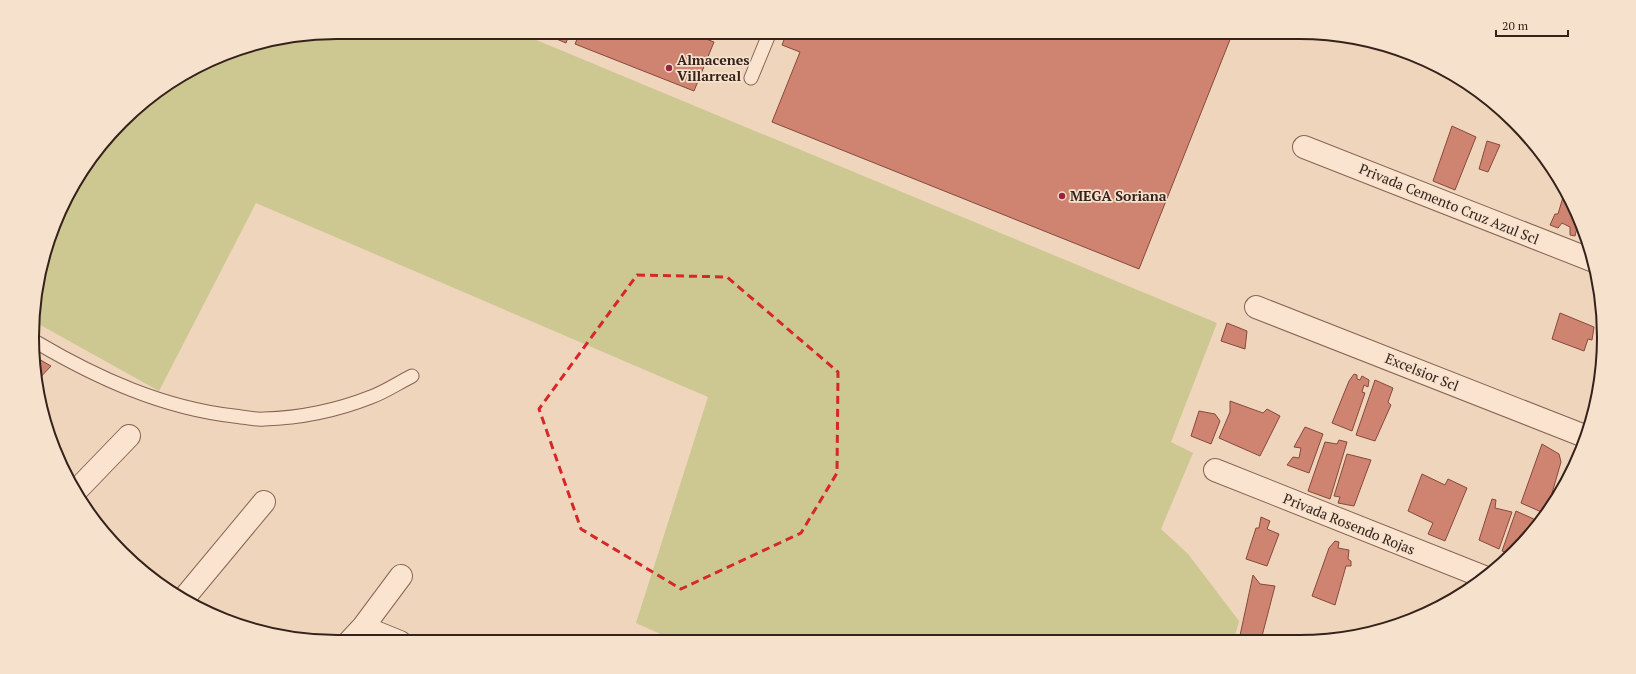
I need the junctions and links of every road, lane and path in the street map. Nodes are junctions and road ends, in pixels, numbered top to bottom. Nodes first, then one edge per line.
1 (767, 39) edge
2 (751, 78) dead end
3 (1304, 147) dead end
4 (1586, 258) edge
5 (1256, 307) dead end
6 (39, 344) edge
7 (412, 376) dead end
8 (1580, 434) edge
9 (129, 436) dead end
10 (1214, 470) dead end
11 (79, 487) edge
12 (264, 502) dead end
13 (1478, 575) edge
14 (401, 576) dead end
15 (187, 594) edge
16 (356, 634) edge

1 - 2 lane
3 - 4 street, Privada Cemento Cruz Azul Scl
5 - 8 street, Excelsior Scl
6 - 7 lane
9 - 11 street
10 - 13 street, Privada Rosendo Rojas
12 - 15 street
14 - 16 street

